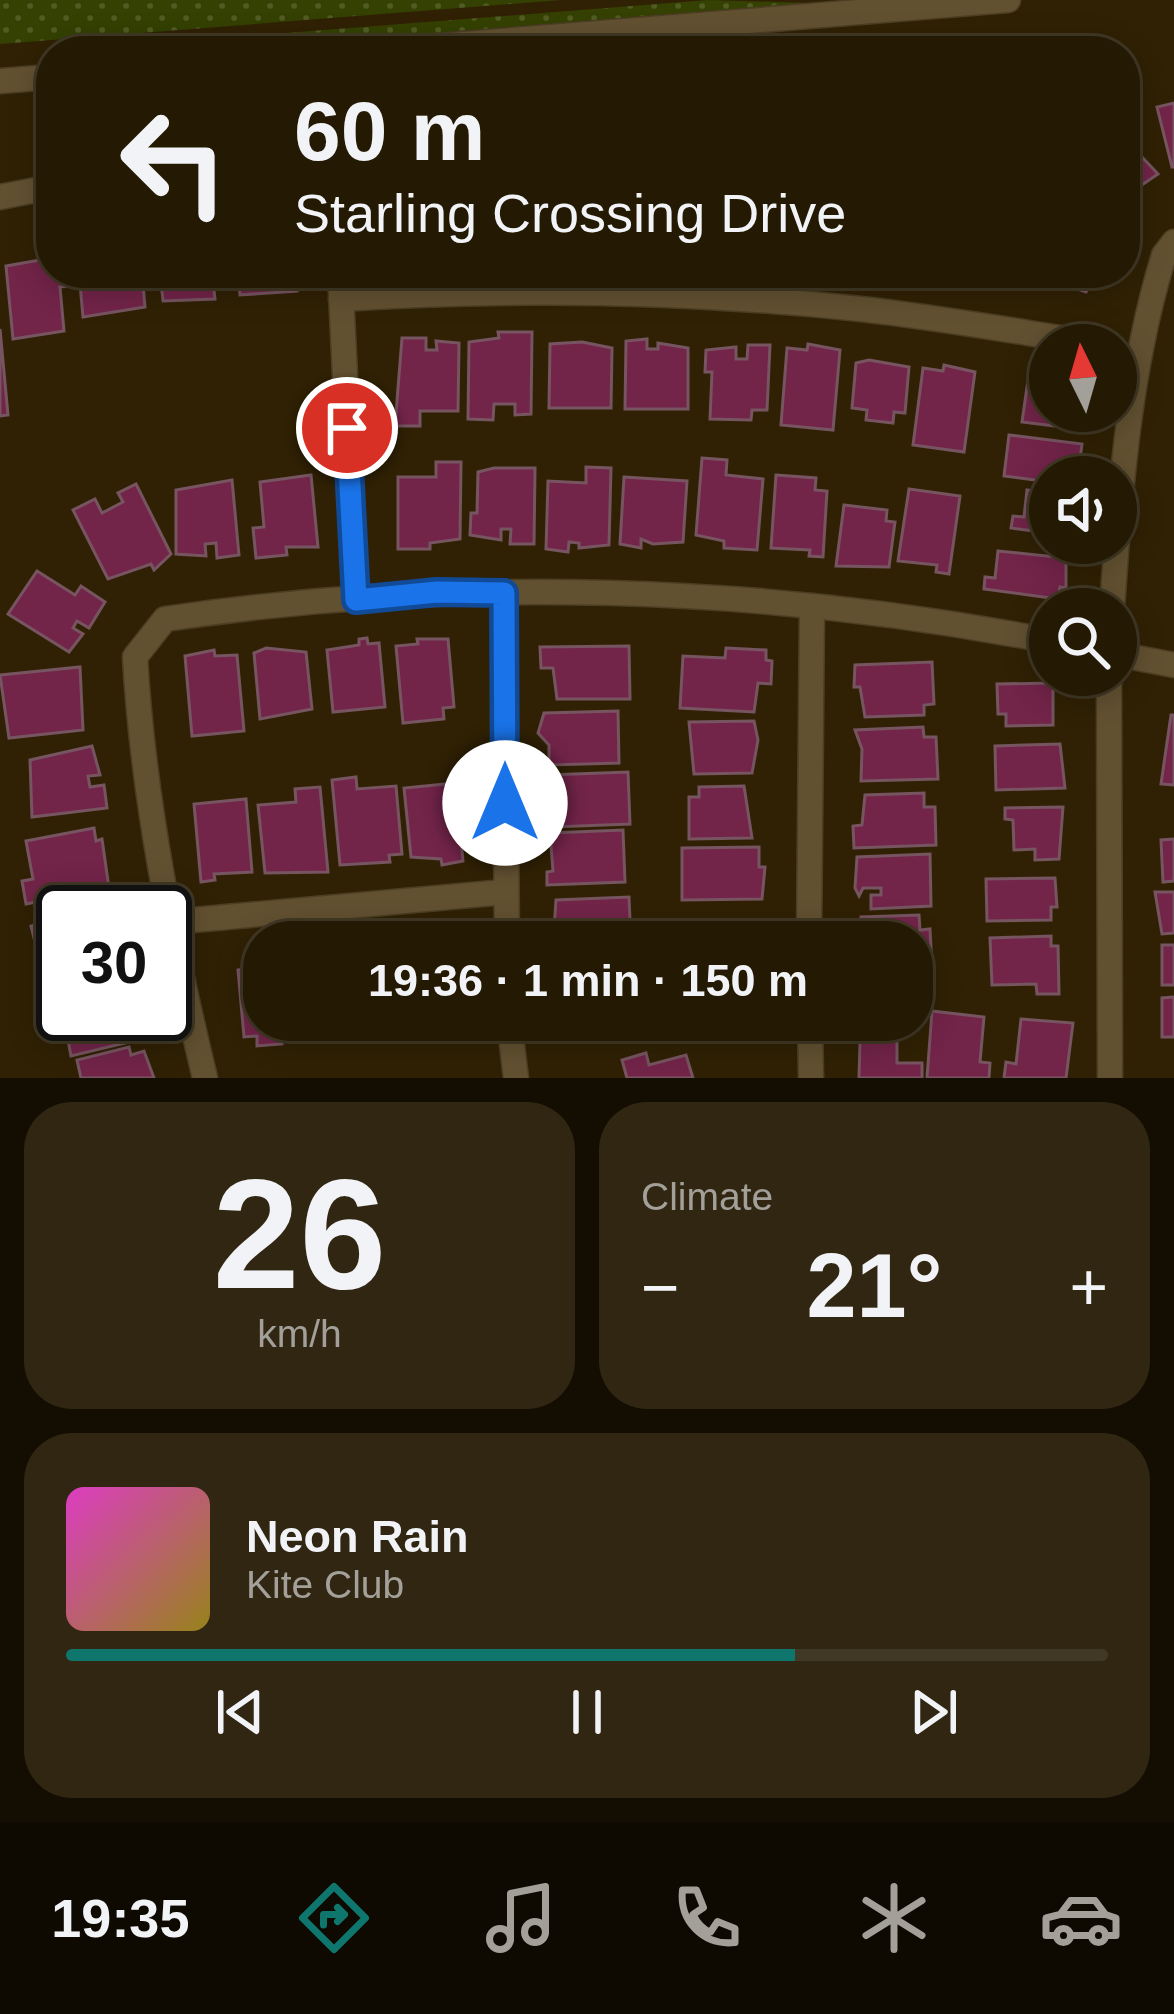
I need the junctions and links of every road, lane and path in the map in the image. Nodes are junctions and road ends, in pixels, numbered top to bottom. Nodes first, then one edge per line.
1 (1008, 0) edge
2 (562, 36) edge
3 (36, 78) edge
4 (0, 81) edge
5 (36, 190) edge
6 (0, 197) edge
7 (1174, 242) edge
8 (341, 288) edge
9 (341, 299) junction
10 (1137, 325) edge
11 (1029, 334) edge
12 (1123, 432) edge
13 (1113, 588) edge
14 (504, 593) junction
15 (356, 600) junction
16 (812, 606) junction
17 (1029, 637) edge
18 (1137, 658) edge
19 (1174, 665) edge
20 (1109, 696) edge
21 (165, 885) edge
22 (505, 892) junction
23 (192, 920) edge
24 (506, 921) edge
25 (809, 921) edge
26 (192, 1018) edge
27 (512, 1041) edge
28 (810, 1041) edge
29 (205, 1078) edge
30 (516, 1078) edge
31 (811, 1078) edge
32 (1110, 1078) edge

1 - 2 street
3 - 4 street
5 - 6 street
7 - 10 street
8 - 9 street
9 - 11 street
9 - 15 street
12 - 13 street
14 - 15 street
14 - 16 street
14 - 22 street
15 - 21 street
16 - 17 street
16 - 25 street
18 - 19 street
20 - 32 street
22 - 23 street
22 - 24 street
26 - 29 street
27 - 30 street
28 - 31 street

